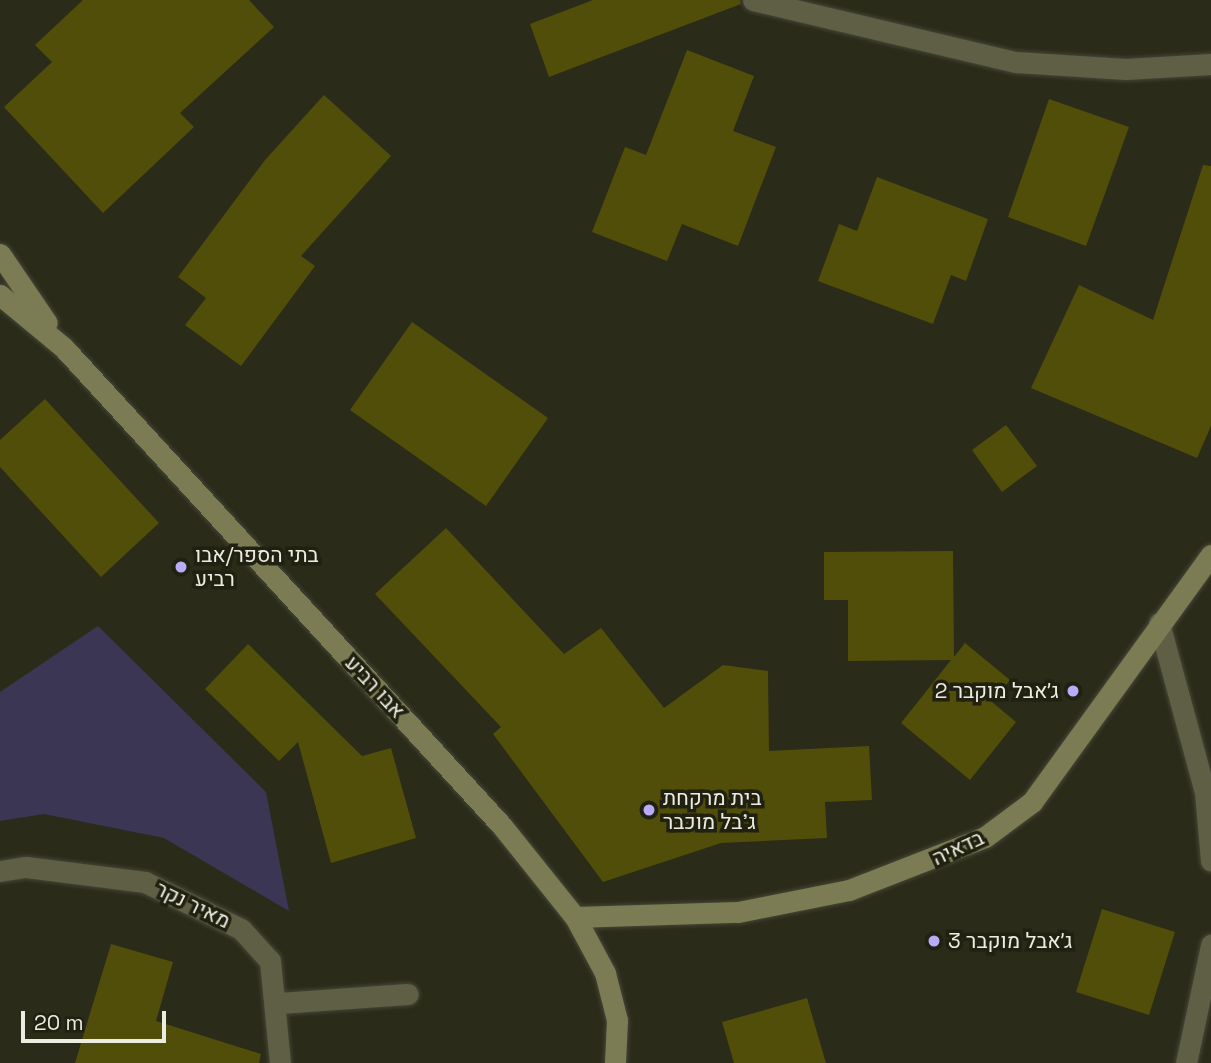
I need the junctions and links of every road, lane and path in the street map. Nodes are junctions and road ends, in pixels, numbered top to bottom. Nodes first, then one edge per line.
1 (753, 0) edge
2 (1211, 64) edge
3 (0, 254) edge
4 (0, 295) edge
5 (64, 348) junction
6 (1211, 555) edge
7 (1159, 623) junction
8 (1211, 861) edge
9 (0, 871) edge
10 (575, 916) junction
11 (1211, 945) edge
12 (408, 994) dead end
13 (279, 1003) junction
14 (280, 1063) edge
15 (615, 1063) edge
16 (1186, 1063) edge

1 - 2 street
3 - 5 street, אבו רביע
4 - 5 street, אבו רביע
5 - 10 street, אבו רביע
6 - 7 street, בדאיה
7 - 8 street
7 - 10 street, בדאיה
9 - 13 street, מאיר נקר
10 - 15 street, אבו רביע
11 - 16 street
12 - 13 street
13 - 14 street, מאיר נקר

